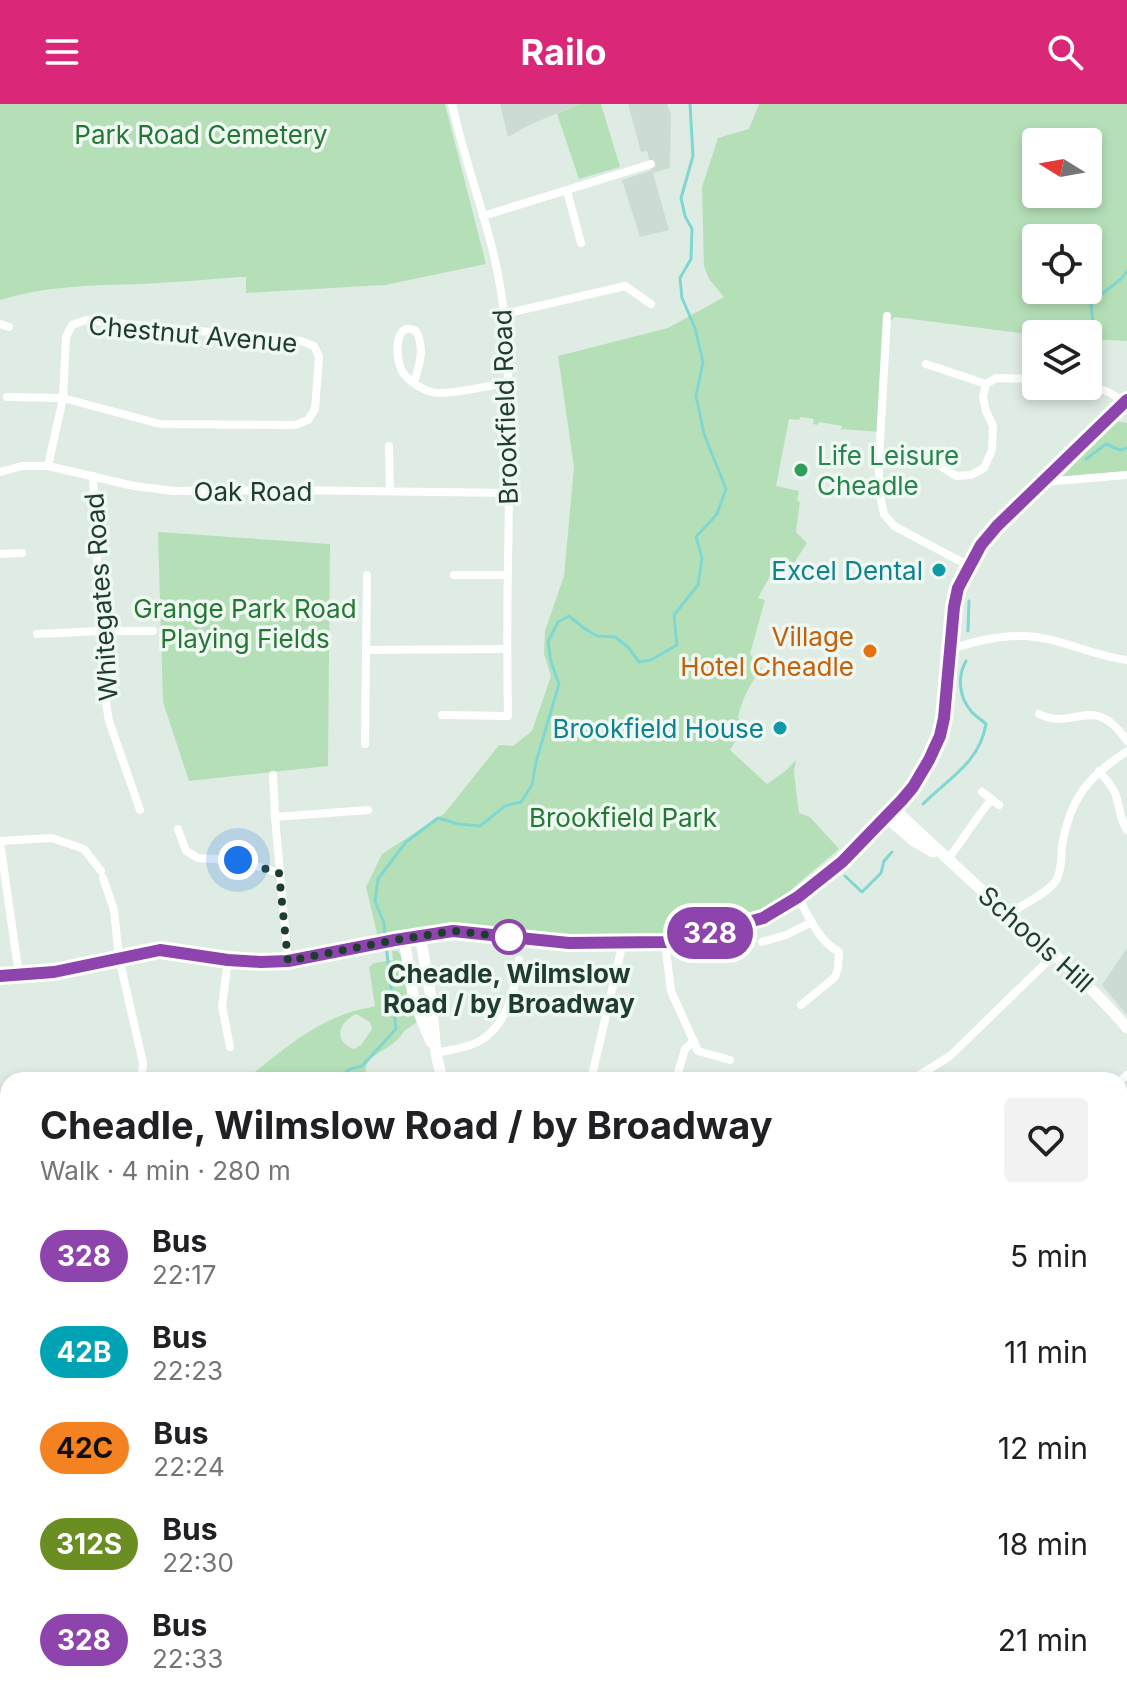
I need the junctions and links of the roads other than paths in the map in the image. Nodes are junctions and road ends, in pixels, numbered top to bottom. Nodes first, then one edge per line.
1 (452, 104) edge
2 (651, 164) dead end
3 (567, 191) junction
4 (483, 216) junction
5 (581, 243) dead end
6 (651, 304) dead end
7 (504, 314) junction
8 (887, 316) dead end
9 (926, 364) dead end
10 (1022, 379) edge
11 (414, 382) junction
12 (507, 383) junction
13 (986, 384) junction
14 (1102, 389) edge
15 (7, 397) dead end
16 (63, 398) junction
17 (1125, 402) edge
18 (389, 446) dead end
19 (908, 456) dead end
20 (48, 466) junction
21 (0, 472) edge
22 (1127, 475) edge
23 (93, 476) junction
24 (1043, 482) junction
25 (390, 491) junction
26 (509, 493) junction
27 (22, 553) dead end
28 (0, 554) edge
29 (969, 566) junction
30 (367, 575) dead end
31 (454, 575) dead end
32 (508, 575) junction
33 (100, 631) junction
34 (153, 631) dead end
35 (37, 634) dead end
36 (507, 649) junction
37 (950, 649) junction
38 (371, 650) junction
39 (1127, 660) edge
40 (1039, 714) dead end
41 (442, 715) dead end
42 (1127, 741) edge
43 (365, 744) dead end
44 (1127, 751) edge
45 (1099, 771) junction
46 (273, 775) dead end
47 (982, 792) dead end
48 (140, 810) dead end
49 (368, 810) dead end
50 (890, 813) junction
51 (275, 817) junction
52 (178, 829) dead end
53 (1127, 830) edge
54 (0, 841) edge
55 (945, 857) junction
56 (279, 873) junction
57 (798, 897) junction
58 (1008, 914) junction
59 (812, 922) junction
60 (420, 935) junction
61 (400, 939) junction
62 (623, 942) junction
63 (665, 942) junction
64 (762, 942) dead end
65 (848, 947) dead end
66 (839, 952) junction
67 (1055, 954) junction
68 (119, 958) junction
69 (228, 960) junction
70 (519, 960) dead end
71 (288, 961) junction
72 (19, 975) junction
73 (0, 976) edge
74 (801, 1005) dead end
75 (1127, 1028) edge
76 (694, 1041) junction
77 (230, 1047) dead end
78 (436, 1053) junction
79 (730, 1060) dead end
80 (142, 1072) edge
81 (440, 1072) edge
82 (593, 1072) edge
83 (678, 1072) edge
84 (924, 1072) edge

1 - 4 street, Brookfield Road
2 - 3 street
3 - 4 street
3 - 5 street
4 - 7 street, Brookfield Road
6 - 7 street
7 - 12 street, Brookfield Road
8 - 29 street
9 - 13 street
10 - 13 street
11 - 11 street
11 - 12 street
12 - 26 street, Brookfield Road
13 - 19 street
14 - 17 street
15 - 16 street
16 - 16 street, Chestnut Avenue
16 - 20 street, Chestnut Avenue
17 - 24 main road
18 - 25 street
20 - 21 street, Oak Road
20 - 23 street, Oak Road
22 - 24 street
23 - 25 street, Oak Road
23 - 33 street, Whitegates Road
24 - 29 main road
25 - 26 street, Oak Road
26 - 32 street, Brookfield Road
27 - 28 street
29 - 37 main road
30 - 38 street
31 - 32 street
32 - 36 street, Brookfield Road
33 - 34 street
33 - 35 street
33 - 48 street, Whitegates Road
36 - 38 street
36 - 41 street, Brookfield Road
37 - 39 street
37 - 50 main road
38 - 43 street
40 - 42 street
44 - 45 street
45 - 53 street
45 - 58 street
46 - 51 street
47 - 55 street
49 - 51 street
50 - 55 street, Schools Hill
50 - 57 main road
51 - 56 street
52 - 56 street
54 - 68 street
54 - 72 street
55 - 58 street, Schools Hill
56 - 71 street
57 - 59 street
57 - 63 main road
58 - 67 street, Schools Hill
59 - 64 street
59 - 66 street
60 - 61 main road
60 - 62 main road
60 - 78 street
61 - 71 main road
61 - 78 street
62 - 63 main road
62 - 82 street
63 - 76 street
65 - 66 street
66 - 74 street
67 - 75 street, Schools Hill
67 - 84 street
68 - 69 main road
68 - 72 main road
68 - 80 street
69 - 71 main road
69 - 77 street
70 - 78 street
72 - 73 main road
76 - 79 street
76 - 83 street
78 - 81 street

